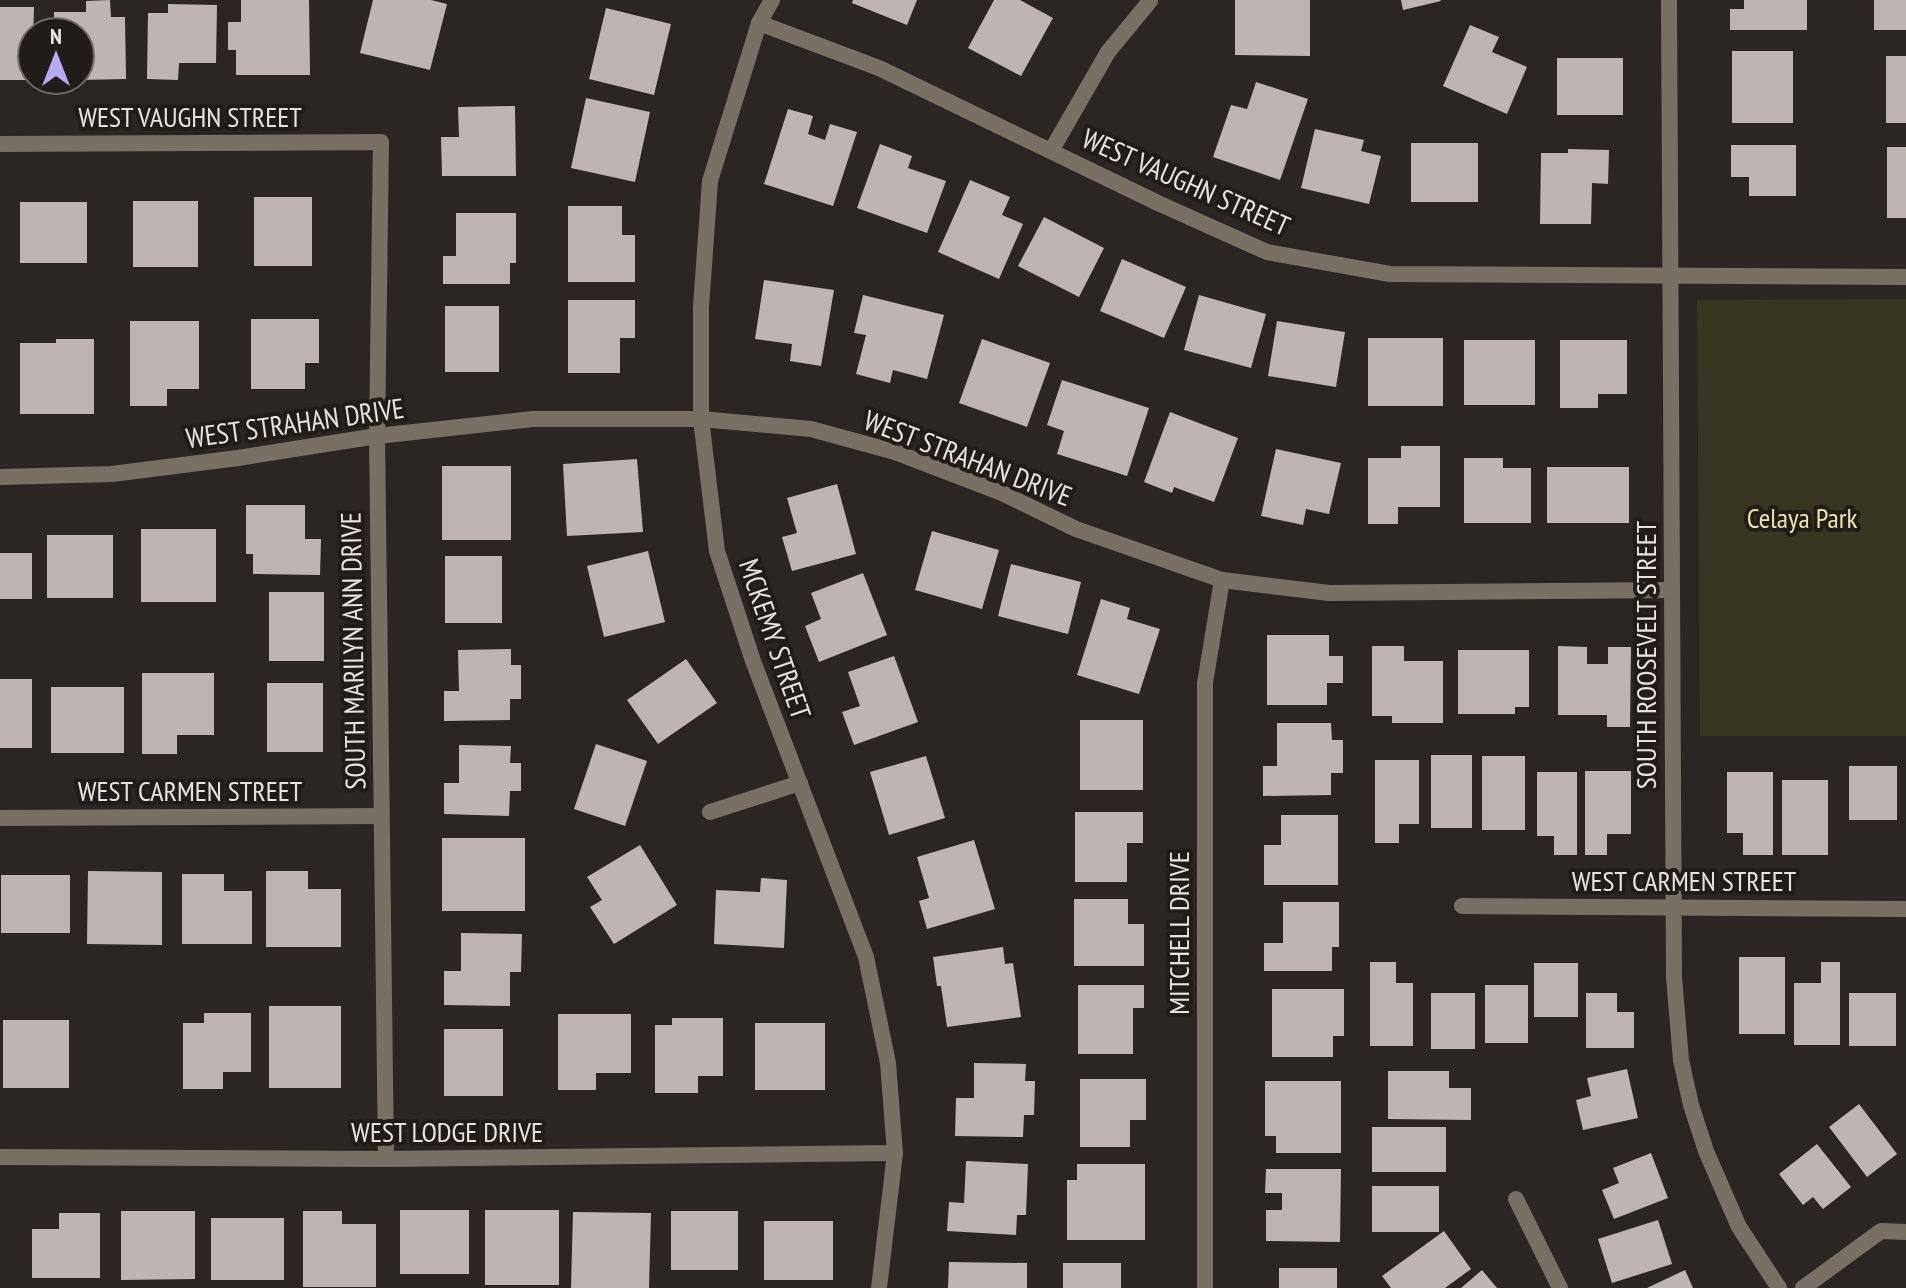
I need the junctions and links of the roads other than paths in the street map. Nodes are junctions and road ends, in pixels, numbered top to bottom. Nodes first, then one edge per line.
1 (772, 0) edge
2 (1669, 0) edge
3 (1150, 1) edge
4 (759, 23) junction
5 (381, 142) joint
6 (0, 144) edge
7 (1051, 151) junction
8 (1671, 274) junction
9 (1906, 277) edge
10 (701, 419) junction
11 (377, 436) junction
12 (0, 477) edge
13 (1222, 580) junction
14 (1672, 590) junction
15 (800, 783) junction
16 (710, 812) dead end
17 (381, 816) junction
18 (0, 818) edge
19 (1462, 906) dead end
20 (1673, 907) junction
21 (1906, 909) edge
22 (895, 1153) junction
23 (0, 1157) edge
24 (386, 1159) junction
25 (1516, 1199) dead end
26 (1906, 1232) edge
27 (879, 1288) edge
28 (1205, 1288) edge
29 (1560, 1288) edge
30 (1779, 1288) edge
31 (1803, 1288) edge

1 - 4 street, MCKEMY STREET
2 - 8 street, SOUTH ROOSEVELT STREET
3 - 7 street
4 - 7 street, WEST VAUGHN STREET
4 - 10 street, MCKEMY STREET
5 - 6 street, WEST VAUGHN STREET
5 - 11 street, SOUTH MARILYN ANN DRIVE
7 - 8 street, WEST VAUGHN STREET
8 - 9 street, WEST VAUGHN STREET
8 - 14 street, SOUTH ROOSEVELT STREET
10 - 11 street, WEST STRAHAN DRIVE
10 - 13 street, WEST STRAHAN DRIVE
10 - 15 street, MCKEMY STREET
11 - 12 street, WEST STRAHAN DRIVE
11 - 17 street, SOUTH MARILYN ANN DRIVE
13 - 14 street, WEST STRAHAN DRIVE
13 - 28 street, MITCHELL DRIVE
14 - 20 street, SOUTH ROOSEVELT STREET
15 - 16 street
15 - 22 street, MCKEMY STREET
17 - 18 street, WEST CARMEN STREET
17 - 24 street, SOUTH MARILYN ANN DRIVE
19 - 20 street, WEST CARMEN STREET
20 - 21 street, WEST CARMEN STREET
20 - 30 street, SOUTH ROOSEVELT STREET
22 - 24 street, WEST LODGE DRIVE
22 - 27 street, MCKEMY STREET
23 - 24 street, WEST LODGE DRIVE
25 - 29 street
26 - 31 street

